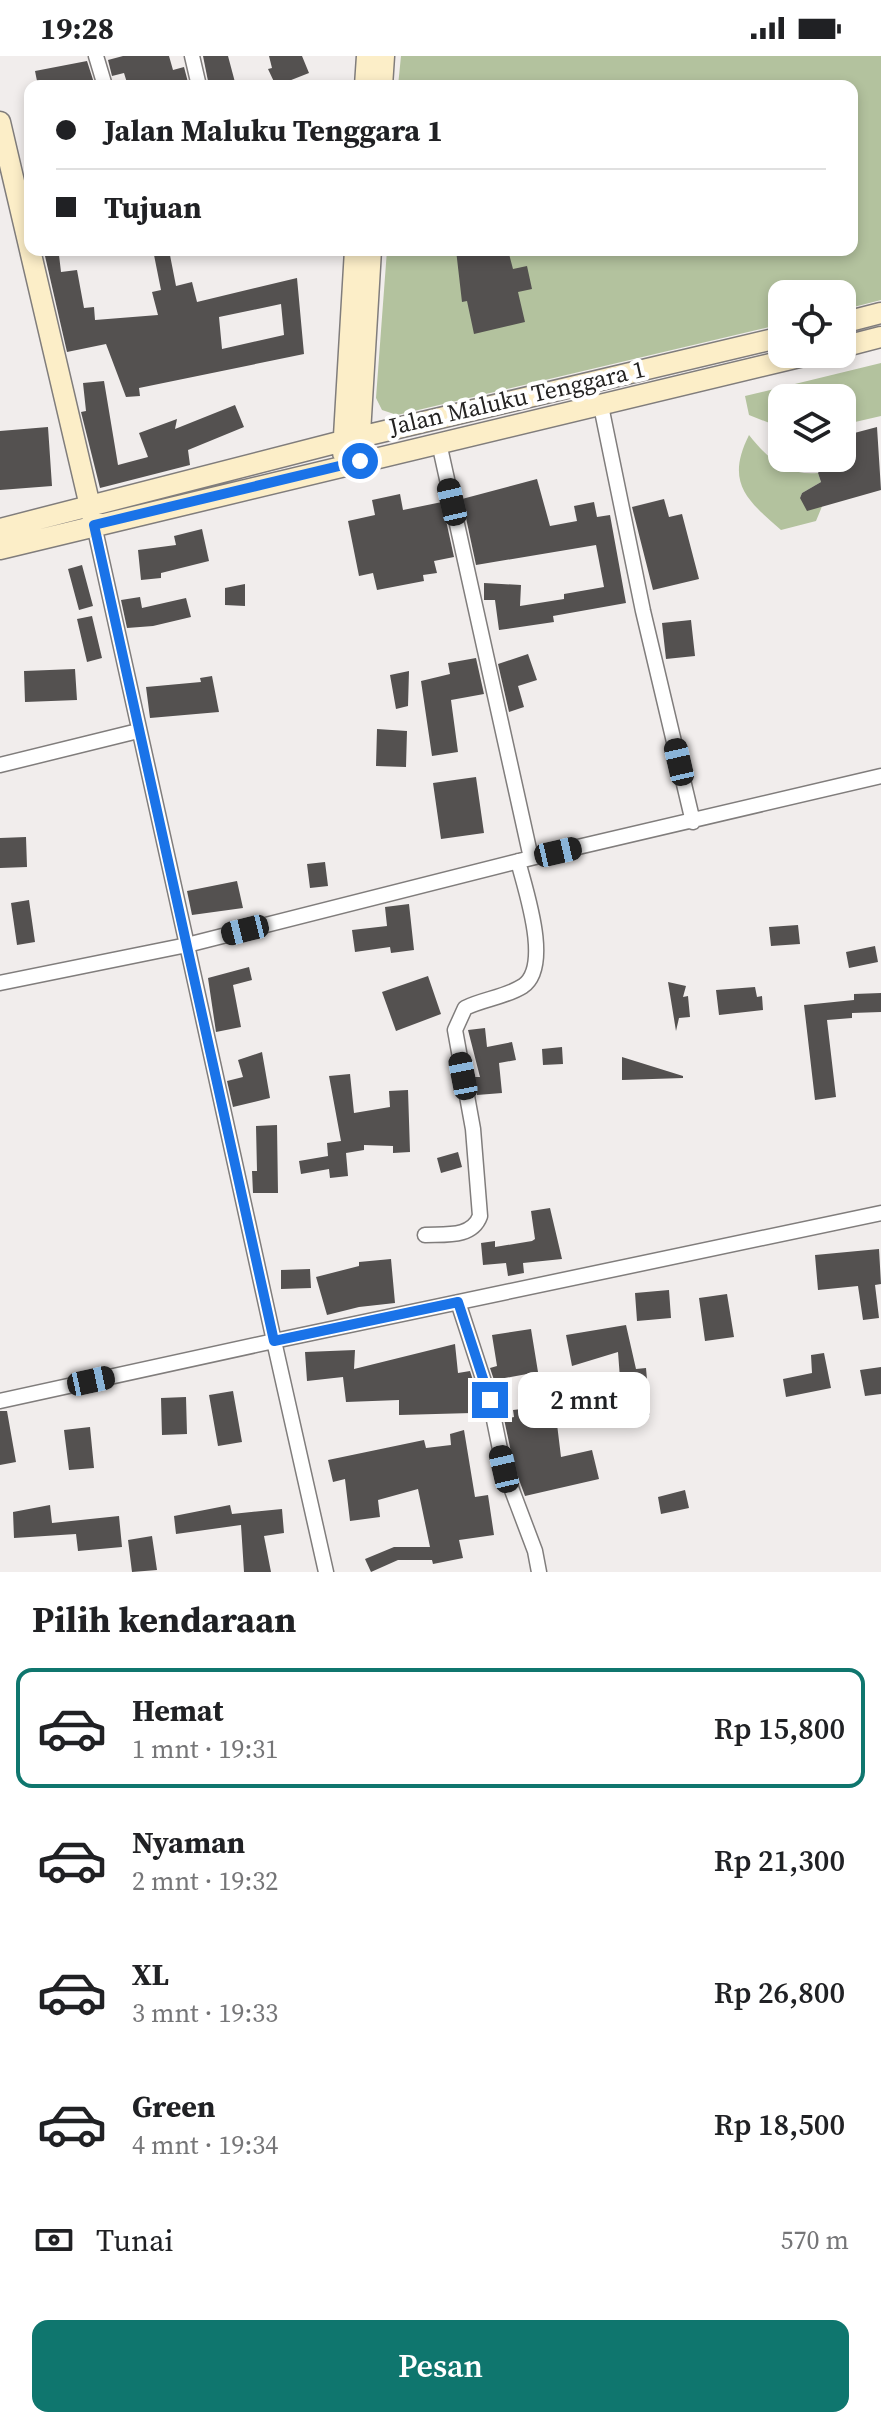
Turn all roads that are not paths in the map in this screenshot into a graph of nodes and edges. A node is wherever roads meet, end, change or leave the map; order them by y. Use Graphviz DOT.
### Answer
graph roads {
  1 [pos="96,56"];
  2 [pos="192,56"];
  3 [pos="367,56"];
  4 [pos="384,56"];
  5 [pos="103,80"];
  6 [pos="198,80"];
  7 [pos="365,80"];
  8 [pos="382,80"];
  9 [pos="0,122"];
  10 [pos="24,224"];
  11 [pos="31,256"];
  12 [pos="355,256"];
  13 [pos="370,256"];
  14 [pos="881,313"];
  15 [pos="856,319"];
  16 [pos="881,337"];
  17 [pos="768,340"];
  18 [pos="856,343"];
  19 [pos="768,365"];
  20 [pos="601,406"];
  21 [pos="350,440"];
  22 [pos="439,443"];
  23 [pos="352,463"];
  24 [pos="92,516"];
  25 [pos="0,529"];
  26 [pos="0,549"];
  27 [pos="138,731"];
  28 [pos="0,765"];
  29 [pos="881,776"];
  30 [pos="693,822"];
  31 [pos="524,860"];
  32 [pos="187,945"];
  33 [pos="0,983"];
  34 [pos="881,1213"];
  35 [pos="425,1235"];
  36 [pos="458,1302"];
  37 [pos="274,1341"];
  38 [pos="0,1401"];
  39 [pos="326,1572"];
  40 [pos="539,1572"];
  1 -- 5 [label="street"];
  2 -- 6 [label="street"];
  3 -- 7 [label="main road"];
  4 -- 8 [label="main road"];
  9 -- 10 [label="main road"];
  11 -- 24 [label="main road"];
  12 -- 21 [label="main road"];
  13 -- 21 [label="main road"];
  14 -- 15 [label="main road"];
  16 -- 18 [label="main road"];
  17 -- 21 [label="main road, Jalan Maluku Tenggara 1"];
  19 -- 20 [label="main road, Jalan Maluku Tenggara 1"];
  20 -- 22 [label="main road, Jalan Maluku Tenggara 1"];
  20 -- 30 [label="street"];
  21 -- 23 [label="main road"];
  21 -- 24 [label="main road, Jalan Maluku Tenggara 1"];
  22 -- 23 [label="main road, Jalan Maluku Tenggara 1"];
  22 -- 31 [label="street"];
  23 -- 24 [label="main road, Jalan Maluku Tenggara 1"];
  24 -- 25 [label="main road, Jalan Maluku Tenggara 1"];
  24 -- 26 [label="main road, Jalan Maluku Tenggara 1"];
  24 -- 27 [label="street"];
  27 -- 28 [label="street"];
  27 -- 32 [label="street"];
  29 -- 30 [label="street"];
  30 -- 31 [label="street"];
  31 -- 32 [label="street"];
  31 -- 35 [label="street"];
  32 -- 33 [label="street"];
  32 -- 37 [label="street"];
  34 -- 36 [label="street"];
  36 -- 37 [label="street"];
  36 -- 40 [label="street"];
  37 -- 38 [label="street"];
  37 -- 39 [label="street"];
}
